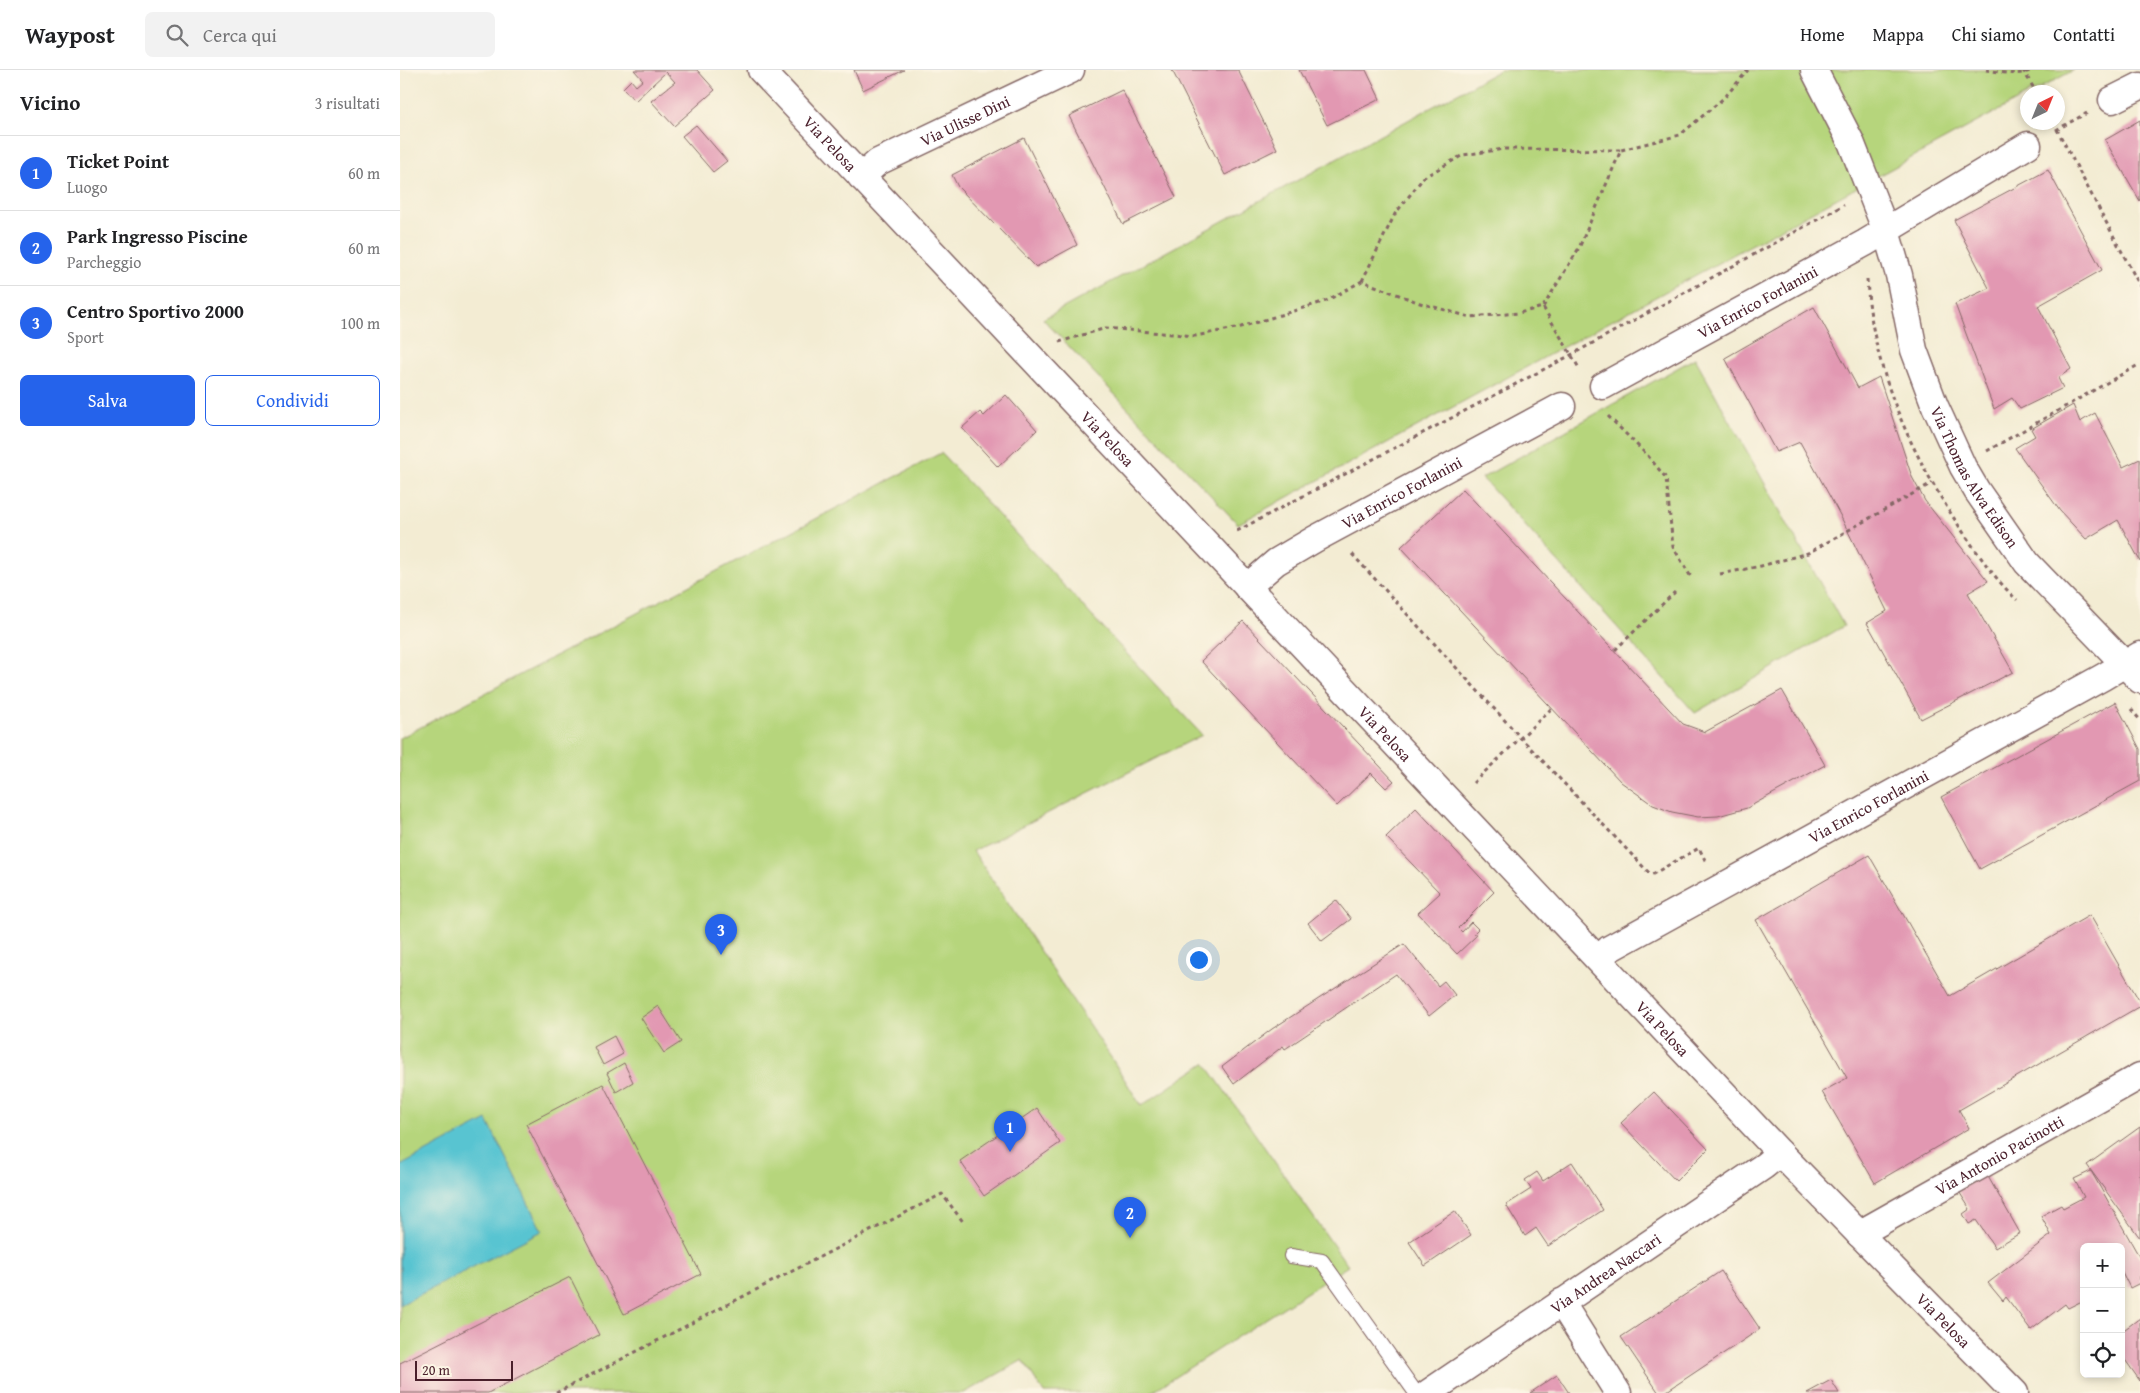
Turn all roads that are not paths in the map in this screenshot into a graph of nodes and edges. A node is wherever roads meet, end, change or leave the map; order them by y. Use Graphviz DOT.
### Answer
graph roads {
  1 [pos="762,70"];
  2 [pos="1071,70"];
  3 [pos="1814,70"];
  4 [pos="2140,86"];
  5 [pos="2112,100"];
  6 [pos="2028,145"];
  7 [pos="861,177"];
  8 [pos="1886,231"];
  9 [pos="1603,386"];
  10 [pos="1562,406"];
  11 [pos="1247,587"];
  12 [pos="2135,666"];
  13 [pos="1598,959"];
  14 [pos="2140,1076"];
  15 [pos="1780,1153"];
  16 [pos="1860,1234"];
  17 [pos="1291,1256"];
  18 [pos="1561,1302"];
  19 [pos="1416,1393"];
  20 [pos="1428,1393"];
  21 [pos="1618,1393"];
  22 [pos="2014,1393"];
  1 -- 7 [label="street, Via Pelosa"];
  2 -- 7 [label="street, Via Ulisse Dini"];
  3 -- 8 [label="street, Via Thomas Alva Edison"];
  4 -- 5 [label="street"];
  6 -- 8 [label="street"];
  7 -- 11 [label="street, Via Pelosa"];
  8 -- 9 [label="street, Via Enrico Forlanini"];
  8 -- 12 [label="street, Via Thomas Alva Edison"];
  10 -- 11 [label="street, Via Enrico Forlanini"];
  11 -- 13 [label="street, Via Pelosa"];
  12 -- 13 [label="street, Via Enrico Forlanini"];
  13 -- 15 [label="street, Via Pelosa"];
  14 -- 16 [label="street, Via Antonio Pacinotti"];
  15 -- 16 [label="street, Via Pelosa"];
  15 -- 18 [label="street, Via Andrea Naccari"];
  16 -- 22 [label="street, Via Pelosa"];
  17 -- 19 [label="lane"];
  18 -- 20 [label="street, Via Andrea Naccari"];
  18 -- 21 [label="street"];
}
